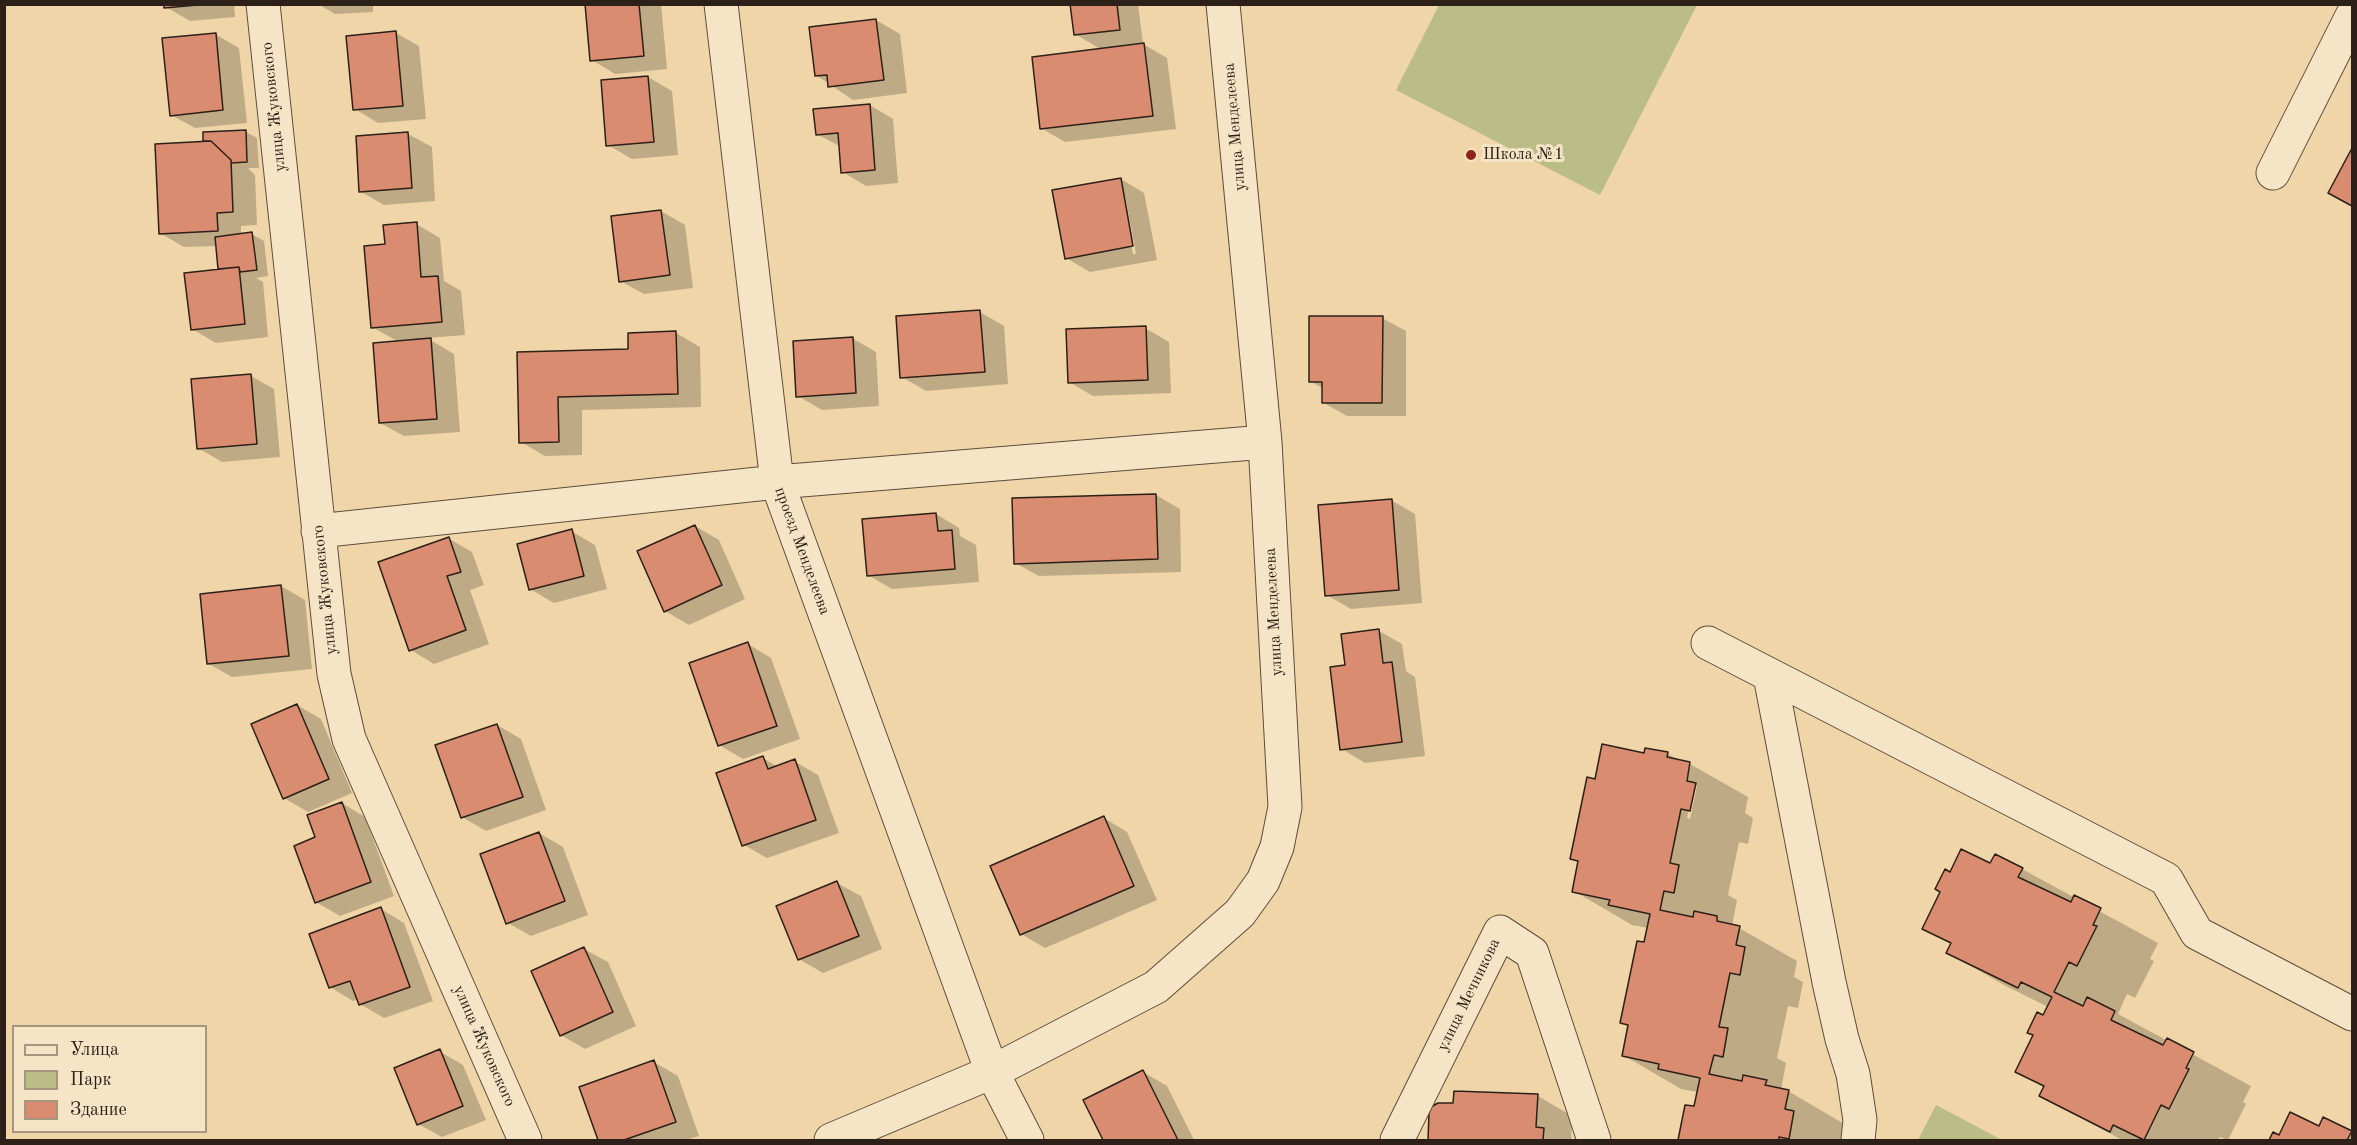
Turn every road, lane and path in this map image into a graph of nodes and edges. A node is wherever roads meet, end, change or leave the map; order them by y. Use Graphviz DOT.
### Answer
graph roads {
  1 [pos="263,4"];
  2 [pos="721,4"];
  3 [pos="1223,4"];
  4 [pos="2352,16"];
  5 [pos="2273,172"];
  6 [pos="1265,442"];
  7 [pos="777,482"];
  8 [pos="318,531"];
  9 [pos="1707,643"];
  10 [pos="1770,676"];
  11 [pos="2352,1014"];
  12 [pos="992,1072"];
  13 [pos="525,1140"];
  14 [pos="831,1140"];
  15 [pos="1027,1140"];
  16 [pos="1397,1140"];
  17 [pos="1594,1140"];
  18 [pos="1858,1140"];
  1 -- 8 [label="street, улица Жуковского"];
  2 -- 7 [label="street, проезд Менделеева"];
  3 -- 6 [label="street, улица Менделеева"];
  4 -- 5 [label="street"];
  6 -- 7 [label="street"];
  6 -- 12 [label="street, улица Менделеева"];
  7 -- 8 [label="street"];
  7 -- 12 [label="street, проезд Менделеева"];
  8 -- 13 [label="street, улица Жуковского"];
  9 -- 10 [label="street"];
  10 -- 11 [label="street"];
  10 -- 18 [label="street"];
  12 -- 14 [label="street, улица Менделеева"];
  12 -- 15 [label="street"];
  16 -- 17 [label="street, улица Мечникова"];
}
